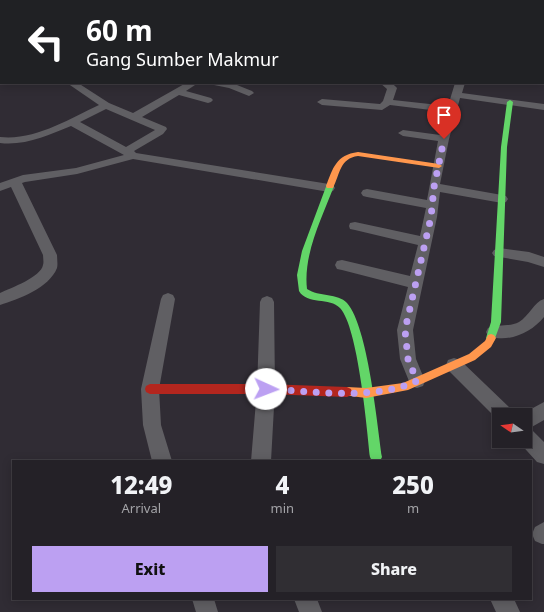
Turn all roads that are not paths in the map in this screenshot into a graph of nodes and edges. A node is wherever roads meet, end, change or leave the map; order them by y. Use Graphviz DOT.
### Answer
graph roads {
  1 [pos="74,84"];
  2 [pos="191,84"];
  3 [pos="222,84"];
  4 [pos="386,84"];
  5 [pos="458,89"];
  6 [pos="178,92"];
  7 [pos="249,93"];
  8 [pos="208,100"];
  9 [pos="322,102"];
  10 [pos="388,102"];
  11 [pos="510,102"];
  12 [pos="106,105"];
  13 [pos="544,107"];
  14 [pos="453,110"];
  15 [pos="134,117"];
  16 [pos="72,122"];
  17 [pos="403,133"];
  18 [pos="444,139"];
  19 [pos="0,140"];
  20 [pos="129,153"];
  21 [pos="439,166"];
  22 [pos="15,182"];
  23 [pos="0,187"];
  24 [pos="434,187"];
  25 [pos="329,188"];
  26 [pos="367,193"];
  27 [pos="502,199"];
  28 [pos="432,206"];
  29 [pos="355,226"];
  30 [pos="425,242"];
  31 [pos="499,253"];
  32 [pos="544,262"];
  33 [pos="342,265"];
  34 [pos="415,283"];
  35 [pos="0,299"];
  36 [pos="168,299"];
  37 [pos="267,302"];
  38 [pos="544,305"];
  39 [pos="494,332"];
  40 [pos="454,365"];
  41 [pos="417,381"];
  42 [pos="150,389"];
  43 [pos="266,389"];
  44 [pos="366,393"];
  45 [pos="498,408"];
  46 [pos="544,410"];
  47 [pos="532,418"];
  48 [pos="532,443"];
  49 [pos="544,454"];
  50 [pos="376,457"];
  51 [pos="162,460"];
  52 [pos="261,460"];
  53 [pos="202,600"];
  54 [pos="305,600"];
  55 [pos="502,600"];
  56 [pos="207,612"];
  57 [pos="311,612"];
  58 [pos="509,612"];
  1 -- 12 [label="street"];
  2 -- 6 [label="street"];
  3 -- 7 [label="street"];
  4 -- 10 [label="street"];
  5 -- 11 [label="street"];
  5 -- 14 [label="street"];
  6 -- 8 [label="street"];
  6 -- 15 [label="street"];
  9 -- 10 [label="street"];
  10 -- 14 [label="street"];
  11 -- 13 [label="street"];
  11 -- 27 [label="street"];
  12 -- 15 [label="street"];
  12 -- 16 [label="street"];
  14 -- 18 [label="street"];
  15 -- 20 [label="street"];
  16 -- 19 [label="street"];
  16 -- 20 [label="street"];
  17 -- 18 [label="street"];
  18 -- 21 [label="street"];
  20 -- 22 [label="street"];
  20 -- 25 [label="street"];
  21 -- 24 [label="street"];
  21 -- 25 [label="street"];
  22 -- 23 [label="street"];
  22 -- 35 [label="street"];
  24 -- 27 [label="street"];
  24 -- 28 [label="street"];
  25 -- 44 [label="street"];
  26 -- 28 [label="street"];
  27 -- 31 [label="street"];
  28 -- 30 [label="street"];
  29 -- 30 [label="street"];
  30 -- 34 [label="street"];
  31 -- 32 [label="street"];
  31 -- 39 [label="street"];
  33 -- 34 [label="street"];
  34 -- 41 [label="street"];
  36 -- 42 [label="street"];
  37 -- 43 [label="street"];
  38 -- 39 [label="street"];
  39 -- 40 [label="street"];
  40 -- 41 [label="street"];
  40 -- 45 [label="street"];
  41 -- 44 [label="street"];
  42 -- 43 [label="street"];
  42 -- 51 [label="street"];
  43 -- 44 [label="street"];
  43 -- 52 [label="street"];
  44 -- 50 [label="street"];
  46 -- 47 [label="street"];
  48 -- 49 [label="street"];
  53 -- 56 [label="street"];
  54 -- 57 [label="street"];
  55 -- 58 [label="street"];
}
